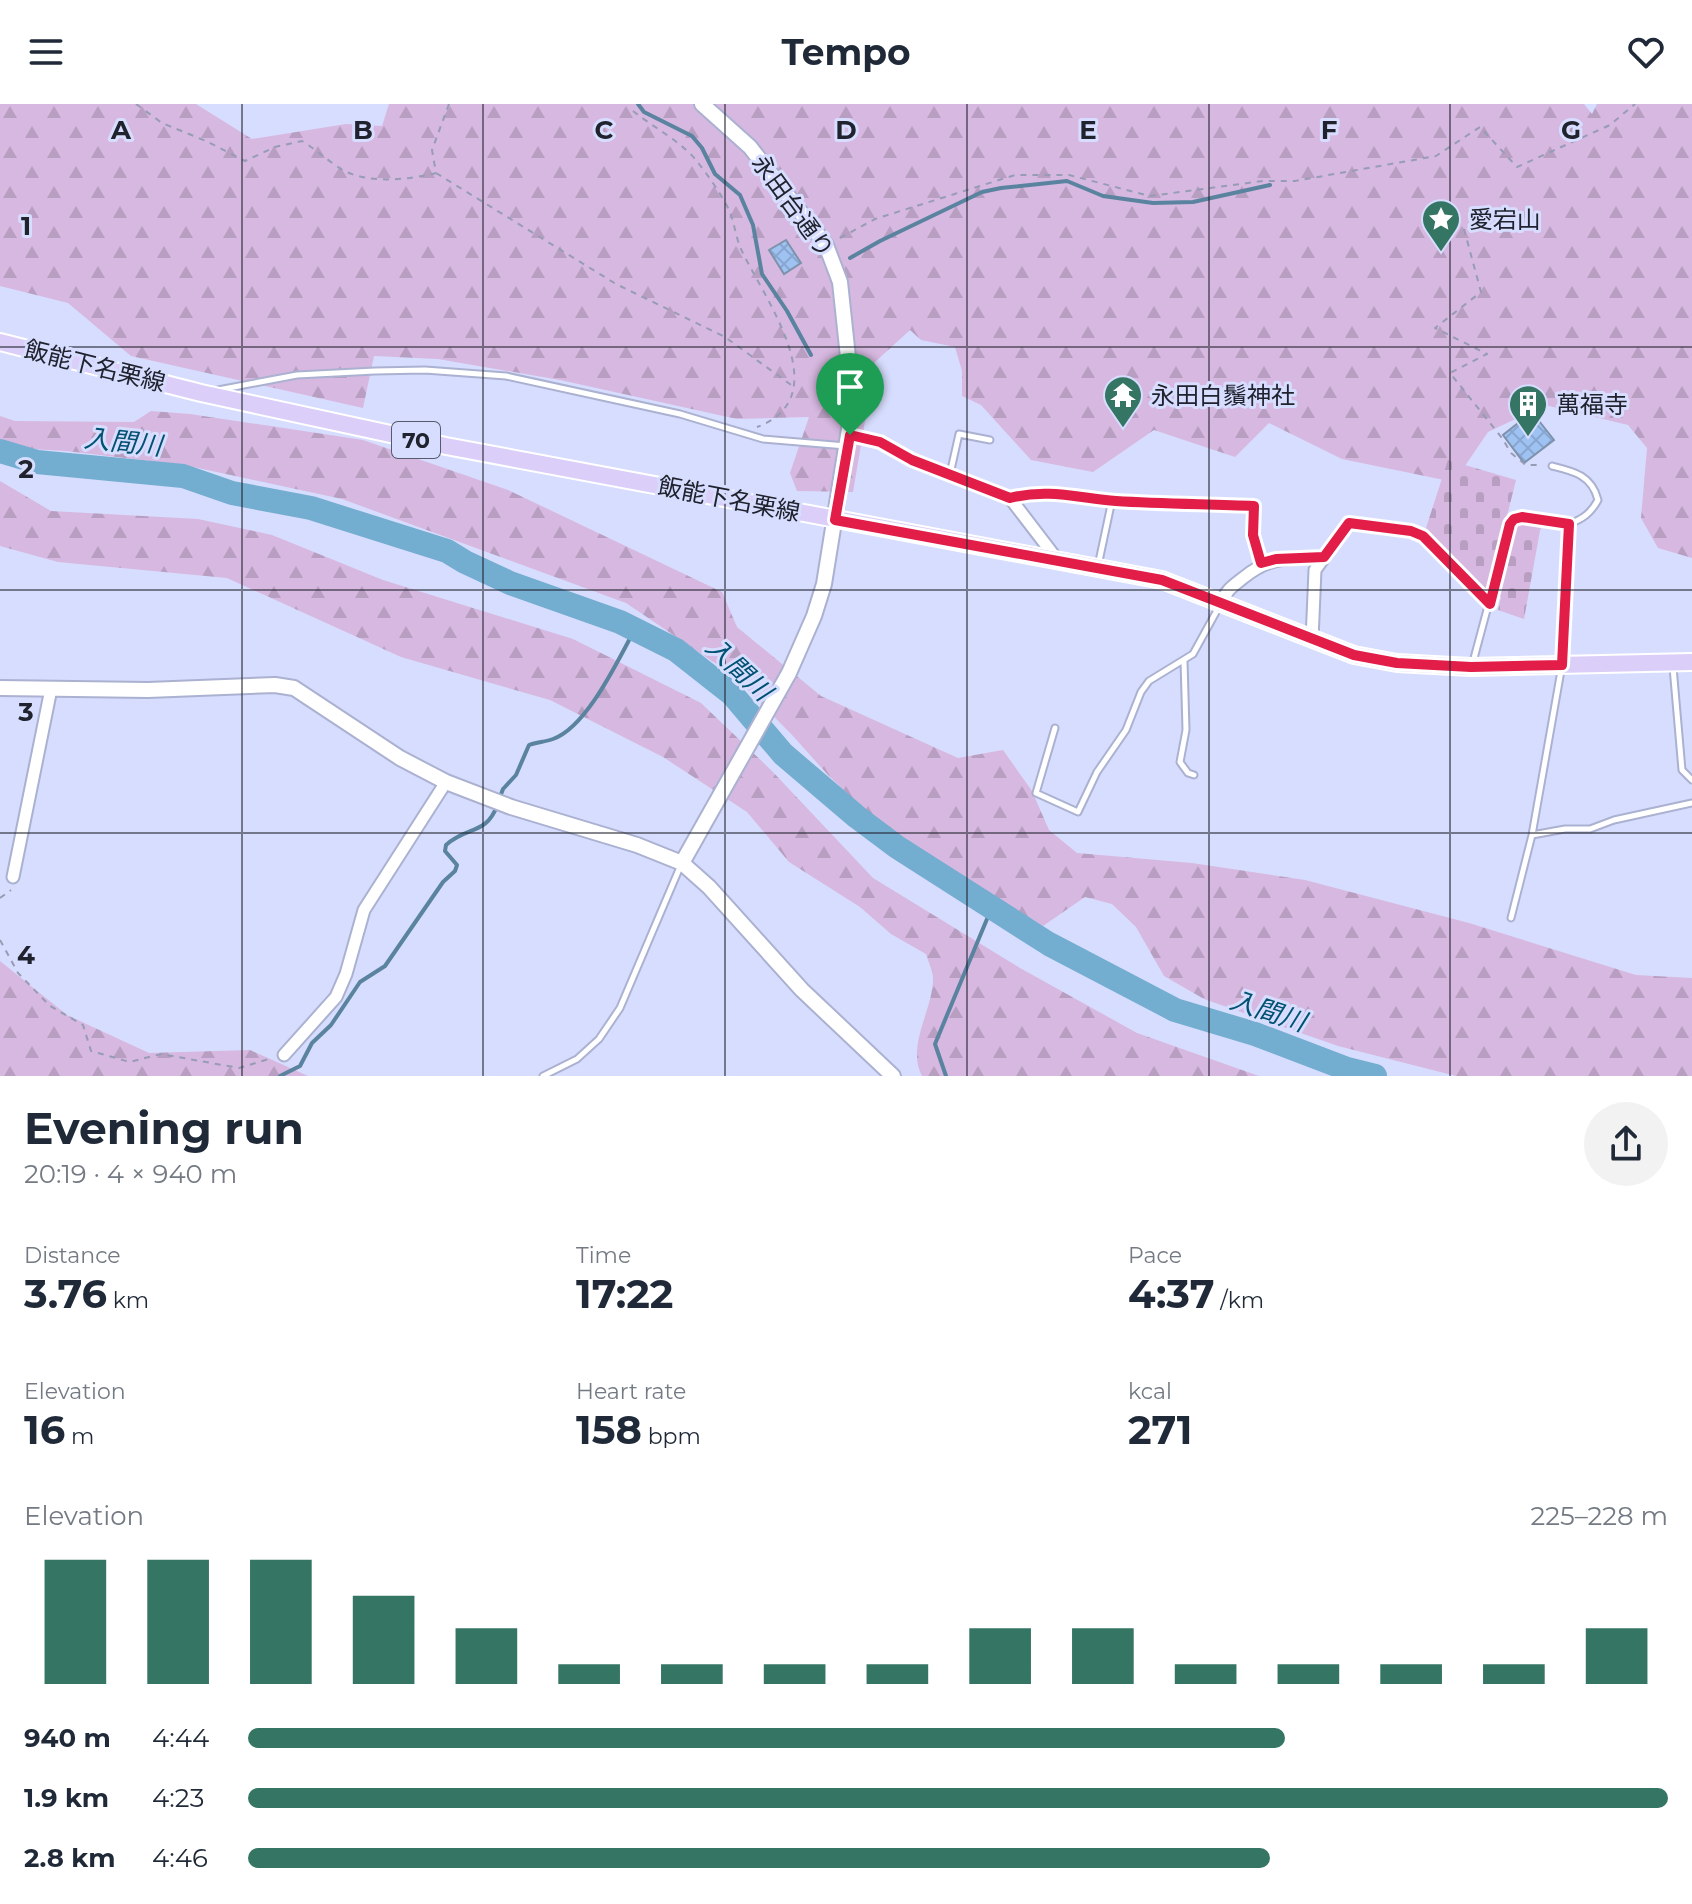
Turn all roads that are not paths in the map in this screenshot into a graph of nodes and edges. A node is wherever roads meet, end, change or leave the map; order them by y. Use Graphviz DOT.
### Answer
graph roads {
  1 [pos="702,104"];
  2 [pos="0,342"];
  3 [pos="201,393"];
  4 [pos="849,440"];
  5 [pos="990,440"];
  6 [pos="1552,466"];
  7 [pos="950,475"];
  8 [pos="1010,498"];
  9 [pos="1112,500"];
  10 [pos="835,520"];
  11 [pos="1569,524"];
  12 [pos="1324,557"];
  13 [pos="1056,558"];
  14 [pos="1261,563"];
  15 [pos="1098,567"];
  16 [pos="1222,602"];
  17 [pos="1490,604"];
  18 [pos="1312,640"];
  19 [pos="1184,661"];
  20 [pos="1673,662"];
  21 [pos="1692,662"];
  22 [pos="1562,665"];
  23 [pos="1471,667"];
  24 [pos="0,688"];
  25 [pos="51,689"];
  26 [pos="1055,728"];
  27 [pos="1194,775"];
  28 [pos="1692,780"];
  29 [pos="446,782"];
  30 [pos="1692,803"];
  31 [pos="1532,835"];
  32 [pos="682,863"];
  33 [pos="13,877"];
  34 [pos="1511,918"];
  35 [pos="284,1055"];
  36 [pos="543,1076"];
  37 [pos="893,1076"];
  1 -- 4 [label="street, 永田台通り"];
  2 -- 3 [label="main road, 飯能下名栗線 / 70"];
  3 -- 4 [label="lane"];
  3 -- 10 [label="main road, 飯能下名栗線 / 70"];
  4 -- 7 [label="street"];
  4 -- 10 [label="street, 永田台通り"];
  5 -- 7 [label="lane"];
  6 -- 11 [label="lane"];
  7 -- 8 [label="street"];
  8 -- 9 [label="lane"];
  8 -- 13 [label="street"];
  9 -- 14 [label="lane"];
  9 -- 15 [label="lane"];
  10 -- 13 [label="main road, 飯能下名栗線 / 70"];
  10 -- 32 [label="street, 永田台通り"];
  11 -- 17 [label="lane"];
  11 -- 22 [label="lane"];
  12 -- 14 [label="street"];
  12 -- 17 [label="street"];
  12 -- 18 [label="street"];
  13 -- 15 [label="main road, 飯能下名栗線 / 70"];
  14 -- 16 [label="street"];
  15 -- 16 [label="main road, 飯能下名栗線 / 70"];
  16 -- 18 [label="main road, 飯能下名栗線 / 70"];
  16 -- 19 [label="lane"];
  17 -- 23 [label="lane"];
  18 -- 23 [label="main road, 飯能下名栗線 / 70"];
  19 -- 26 [label="lane"];
  19 -- 27 [label="lane"];
  20 -- 21 [label="main road, 飯能下名栗線 / 70"];
  20 -- 22 [label="main road, 飯能下名栗線 / 70"];
  20 -- 28 [label="lane"];
  22 -- 23 [label="main road, 飯能下名栗線 / 70"];
  22 -- 31 [label="lane"];
  24 -- 25 [label="street"];
  25 -- 29 [label="street"];
  25 -- 33 [label="street"];
  29 -- 32 [label="street"];
  29 -- 35 [label="street"];
  30 -- 31 [label="lane"];
  31 -- 34 [label="lane"];
  32 -- 36 [label="lane"];
  32 -- 37 [label="street"];
}
